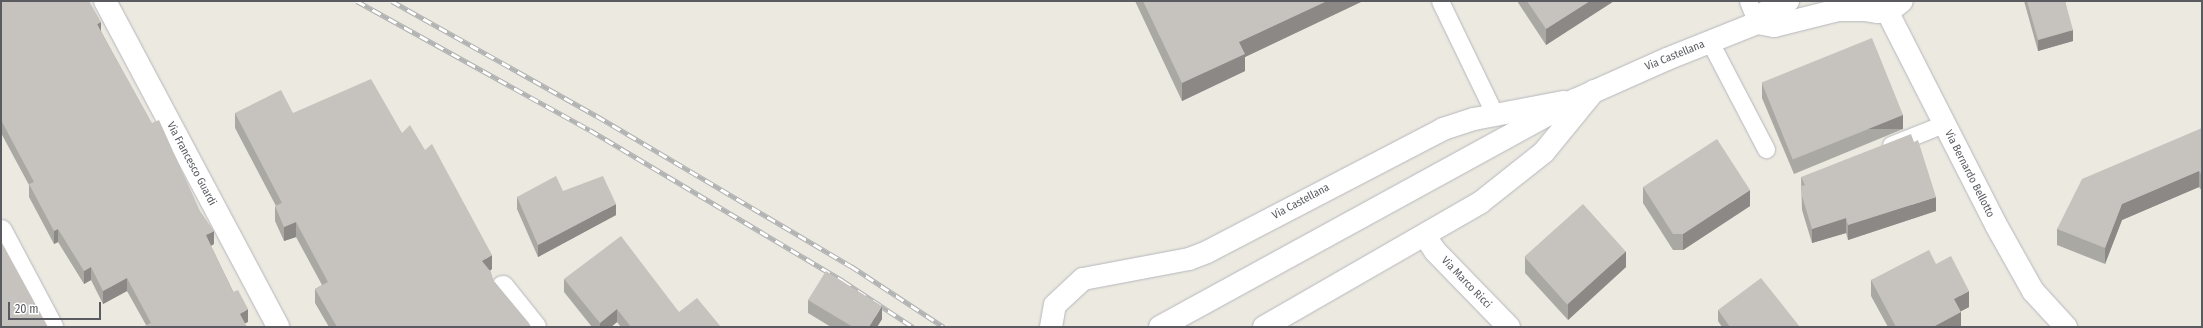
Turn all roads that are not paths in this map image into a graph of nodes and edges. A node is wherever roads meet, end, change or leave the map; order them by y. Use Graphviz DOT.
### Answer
graph roads {
  1 [pos="105,1"];
  2 [pos="1440,1"];
  3 [pos="1748,1"];
  4 [pos="1788,1"];
  5 [pos="1859,5"];
  6 [pos="1894,6"];
  7 [pos="1757,23"];
  8 [pos="1710,42"];
  9 [pos="1584,95"];
  10 [pos="1496,115"];
  11 [pos="1943,124"];
  12 [pos="1766,150"];
  13 [pos="1879,150"];
  14 [pos="1,231"];
  15 [pos="1425,236"];
  16 [pos="504,287"];
  17 [pos="52,327"];
  18 [pos="278,327"];
  19 [pos="535,327"];
  20 [pos="1051,327"];
  21 [pos="1160,327"];
  22 [pos="1264,327"];
  23 [pos="1509,327"];
  24 [pos="2066,327"];
  1 -- 18 [label="street, Via Francesco Guardi"];
  2 -- 10 [label="lane"];
  3 -- 7 [label="lane"];
  4 -- 7 [label="street, Via Castellana"];
  5 -- 6 [label="street, Via Castellana"];
  5 -- 7 [label="street, Via Castellana"];
  6 -- 11 [label="street, Via Bernardo Bellotto"];
  7 -- 8 [label="street, Via Castellana"];
  8 -- 9 [label="street, Via Castellana"];
  8 -- 12 [label="lane"];
  9 -- 10 [label="street, Via Castellana"];
  9 -- 15 [label="street, Via Castellana"];
  9 -- 21 [label="street, Via Castellana"];
  10 -- 20 [label="street, Via Castellana"];
  11 -- 13 [label="lane"];
  11 -- 24 [label="street, Via Bernardo Bellotto"];
  14 -- 17 [label="street"];
  15 -- 22 [label="street, Via Castellana"];
  15 -- 23 [label="street, Via Marco Ricci"];
  16 -- 19 [label="street"];
}
